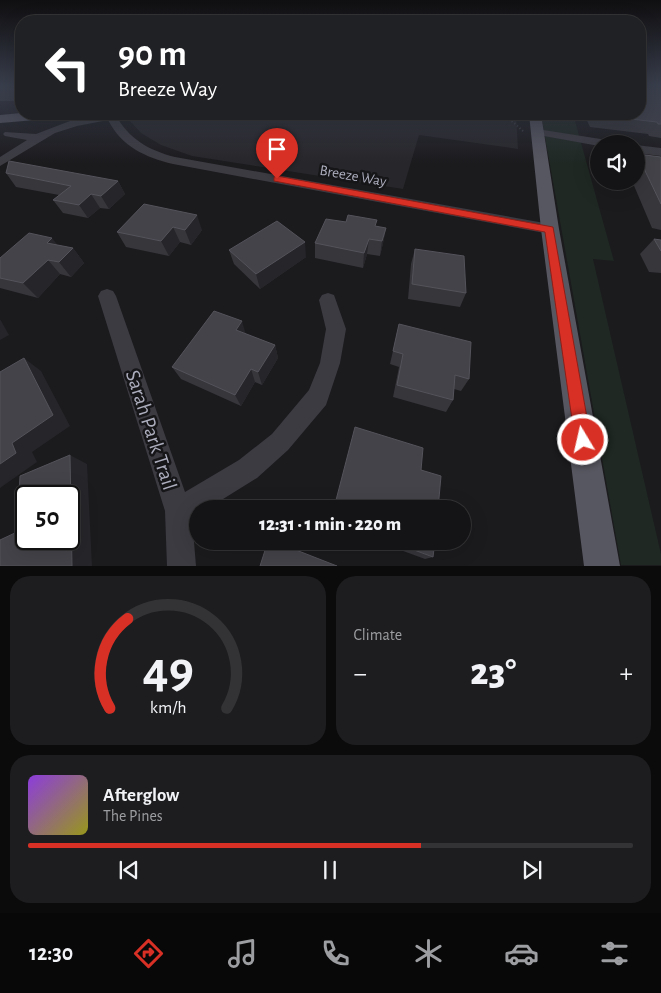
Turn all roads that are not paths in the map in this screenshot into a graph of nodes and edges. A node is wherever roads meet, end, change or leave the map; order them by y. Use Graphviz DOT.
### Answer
graph roads {
  1 [pos="15,112"];
  2 [pos="0,113"];
  3 [pos="15,118"];
  4 [pos="0,120"];
  5 [pos="88,120"];
  6 [pos="112,120"];
  7 [pos="537,129"];
  8 [pos="9,134"];
  9 [pos="38,138"];
  10 [pos="590,140"];
  11 [pos="590,147"];
  12 [pos="645,150"];
  13 [pos="661,152"];
  14 [pos="0,162"];
  15 [pos="550,229"];
  16 [pos="107,296"];
  17 [pos="328,300"];
  18 [pos="178,511"];
  19 [pos="182,566"];
  20 [pos="602,566"];
  1 -- 2 [label="main road"];
  3 -- 4 [label="main road"];
  5 -- 9 [label="street"];
  6 -- 15 [label="street, Breeze Way"];
  7 -- 10 [label="street"];
  7 -- 11 [label="street"];
  7 -- 15 [label="main road"];
  8 -- 9 [label="street"];
  9 -- 14 [label="street"];
  12 -- 13 [label="street"];
  15 -- 20 [label="main road"];
  16 -- 18 [label="street, Sarah Park Trail"];
  17 -- 18 [label="street"];
  18 -- 19 [label="street, Sarah Park Trail"];
}
